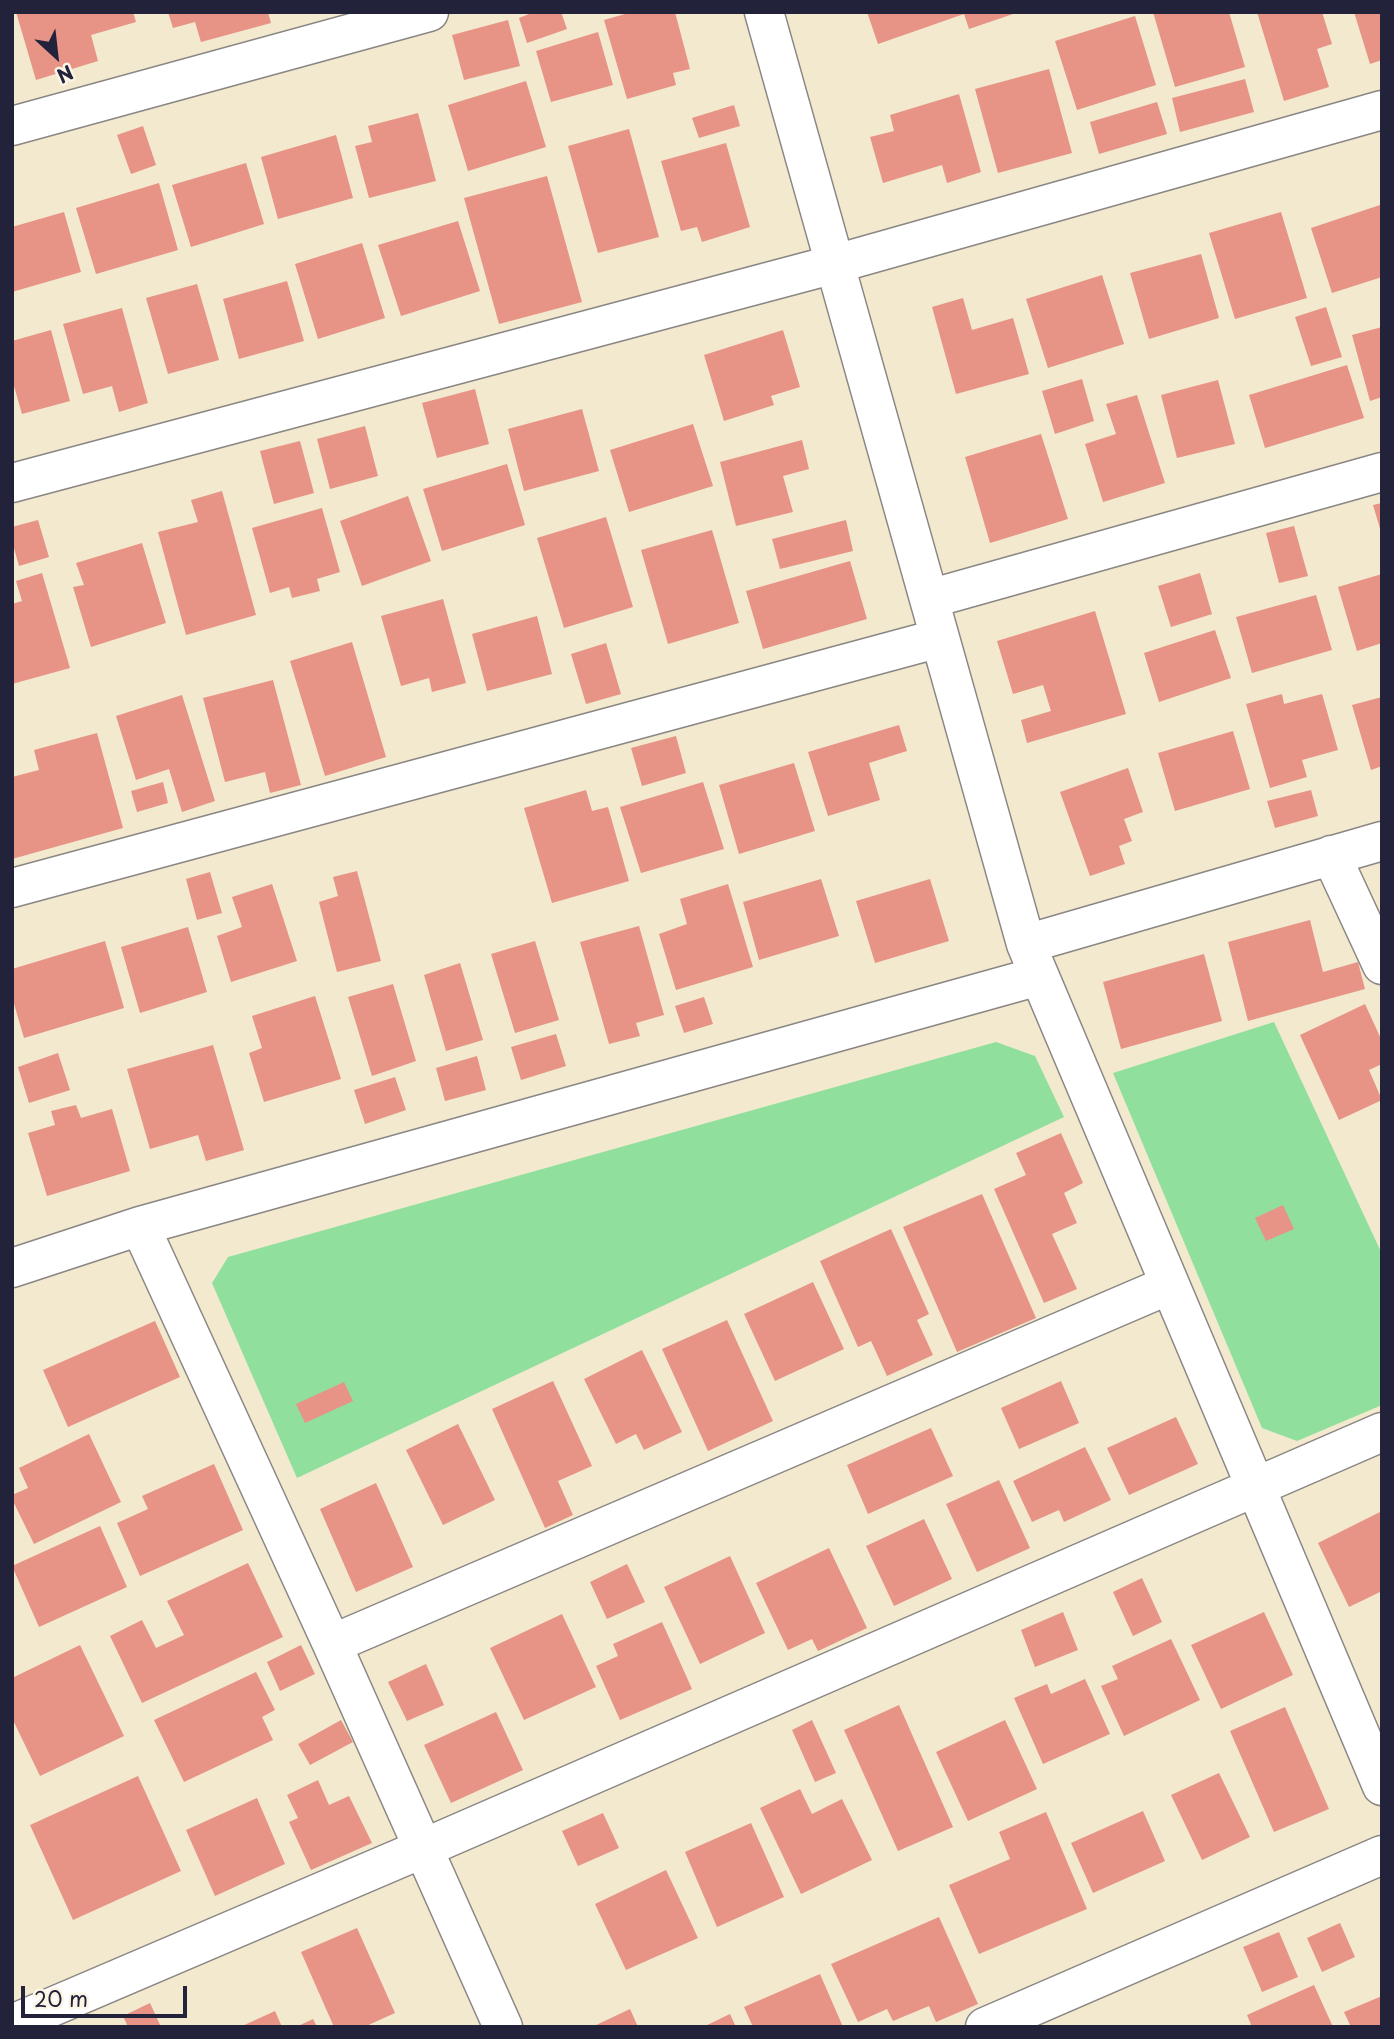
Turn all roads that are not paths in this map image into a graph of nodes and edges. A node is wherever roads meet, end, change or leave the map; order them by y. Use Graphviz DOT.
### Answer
graph roads {
  1 [pos="429,12"];
  2 [pos="764,12"];
  3 [pos="1382,110"];
  4 [pos="12,126"];
  5 [pos="835,264"];
  6 [pos="1382,472"];
  7 [pos="12,483"];
  8 [pos="929,599"];
  9 [pos="940,638"];
  10 [pos="1382,841"];
  11 [pos="1331,855"];
  12 [pos="12,888"];
  13 [pos="1033,960"];
  14 [pos="1382,965"];
  15 [pos="141,1226"];
  16 [pos="12,1268"];
  17 [pos="1169,1285"];
  18 [pos="1382,1432"];
  19 [pos="1255,1488"];
  20 [pos="332,1644"];
  21 [pos="1382,1786"];
  22 [pos="424,1848"];
  23 [pos="1382,1854"];
  24 [pos="12,2024"];
  25 [pos="503,2027"];
  26 [pos="985,2027"];
  1 -- 4 [label="street"];
  2 -- 5 [label="street"];
  3 -- 5 [label="street"];
  5 -- 7 [label="street"];
  5 -- 8 [label="street"];
  6 -- 8 [label="street"];
  8 -- 9 [label="street"];
  9 -- 12 [label="street"];
  9 -- 13 [label="street"];
  10 -- 11 [label="street"];
  11 -- 13 [label="street"];
  11 -- 14 [label="street"];
  13 -- 15 [label="street"];
  13 -- 17 [label="street"];
  15 -- 16 [label="street"];
  15 -- 20 [label="street"];
  17 -- 19 [label="street"];
  17 -- 20 [label="street"];
  18 -- 19 [label="street"];
  19 -- 21 [label="street"];
  19 -- 22 [label="street"];
  20 -- 22 [label="street"];
  22 -- 24 [label="street"];
  22 -- 25 [label="street"];
  23 -- 26 [label="street"];
}
